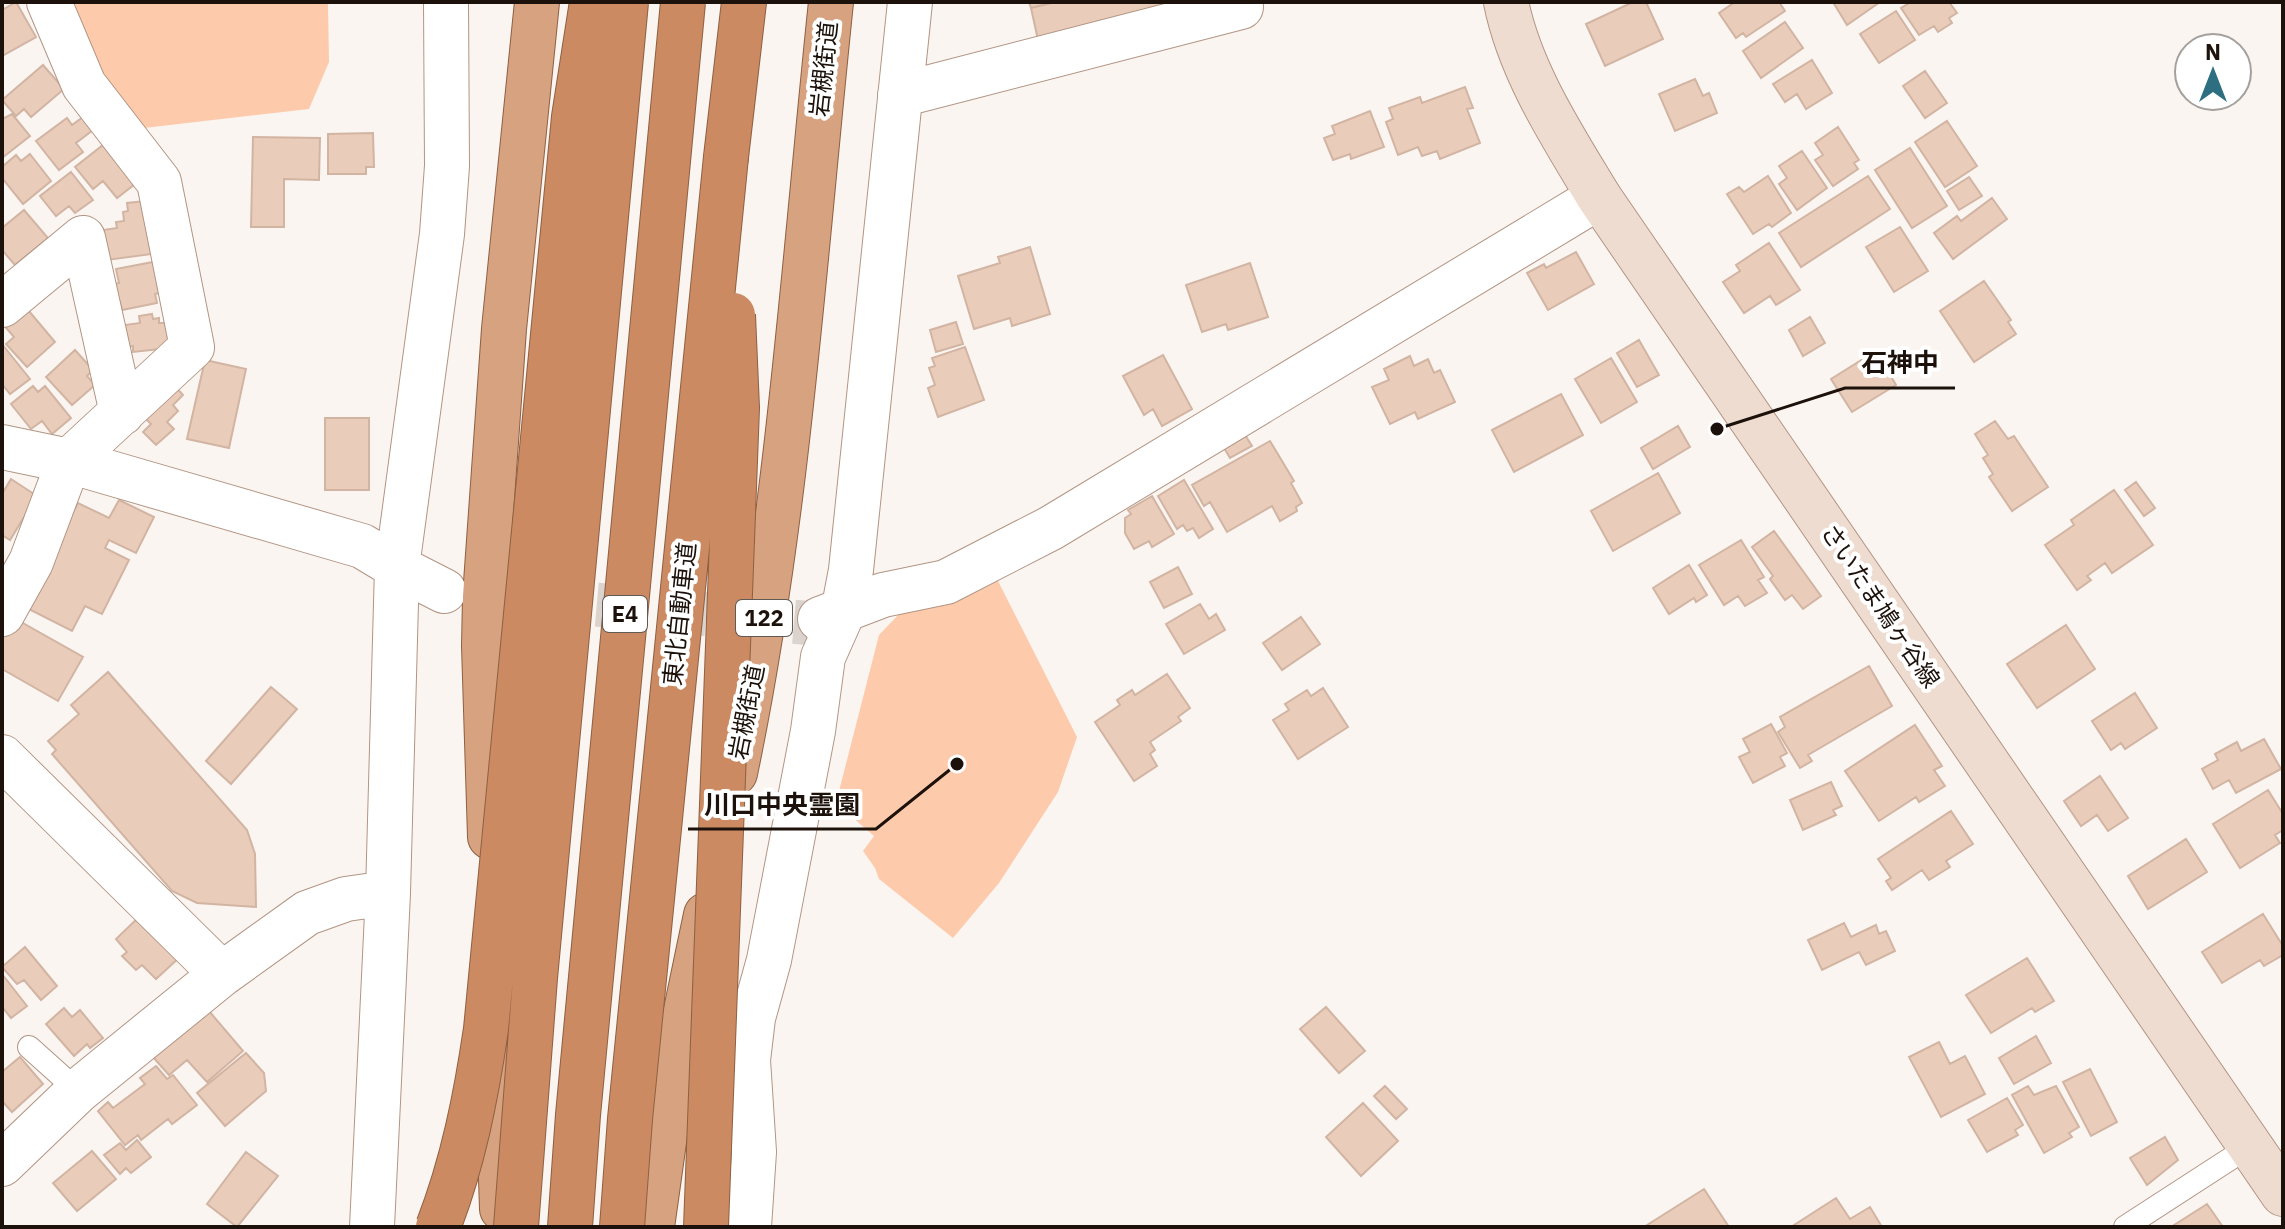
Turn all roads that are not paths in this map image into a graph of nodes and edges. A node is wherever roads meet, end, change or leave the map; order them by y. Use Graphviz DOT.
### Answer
graph roads {
  1 [pos="49,2"];
  2 [pos="446,2"];
  3 [pos="537,2"];
  4 [pos="592,2"];
  5 [pos="626,2"];
  6 [pos="683,2"];
  7 [pos="744,2"];
  8 [pos="831,2"];
  9 [pos="910,2"];
  10 [pos="1506,2"];
  11 [pos="1246,4"];
  12 [pos="900,95"];
  13 [pos="726,157"];
  14 [pos="1599,197"];
  15 [pos="2,305"];
  16 [pos="122,413"];
  17 [pos="2,447"];
  18 [pos="69,461"];
  19 [pos="397,567"];
  20 [pos="444,591"];
  21 [pos="2,614"];
  22 [pos="825,617"];
  23 [pos="2,757"];
  24 [pos="388,893"];
  25 [pos="222,974"];
  26 [pos="29,1047"];
  27 [pos="78,1091"];
  28 [pos="711,1122"];
  29 [pos="2250,1146"];
  30 [pos="2,1164"];
  31 [pos="2283,1194"];
  32 [pos="372,1227"];
  33 [pos="438,1227"];
  34 [pos="503,1227"];
  35 [pos="516,1227"];
  36 [pos="570,1227"];
  37 [pos="622,1227"];
  38 [pos="652,1227"];
  39 [pos="706,1227"];
  40 [pos="713,1227"];
  41 [pos="749,1227"];
  42 [pos="2125,1227"];
  1 -- 16 [label="street"];
  2 -- 19 [label="street"];
  3 -- 34 [label="highway"];
  4 -- 33 [label="highway, bridge"];
  5 -- 35 [label="highway, bridge"];
  6 -- 36 [label="highway, E4, bridge"];
  7 -- 13 [label="highway, 東北自動車道 / E4"];
  8 -- 38 [label="highway, 岩槻街道 / 122"];
  9 -- 12 [label="street"];
  10 -- 14 [label="main road, さいたま鳩ヶ谷線"];
  11 -- 12 [label="street"];
  12 -- 22 [label="street"];
  13 -- 28 [label="highway, bridge"];
  13 -- 37 [label="highway, 東北自動車道 / E4, bridge"];
  14 -- 22 [label="street"];
  14 -- 29 [label="main road, さいたま鳩ヶ谷線"];
  15 -- 16 [label="street"];
  16 -- 18 [label="street"];
  17 -- 18 [label="street"];
  18 -- 19 [label="street"];
  18 -- 21 [label="street"];
  19 -- 20 [label="street"];
  19 -- 24 [label="street"];
  22 -- 41 [label="street"];
  23 -- 25 [label="street"];
  24 -- 25 [label="street"];
  24 -- 32 [label="street"];
  25 -- 27 [label="street"];
  26 -- 27 [label="lane"];
  27 -- 30 [label="street"];
  28 -- 39 [label="highway, bridge"];
  28 -- 40 [label="highway, bridge"];
  29 -- 31 [label="main road, さいたま鳩ヶ谷線"];
  29 -- 42 [label="lane"];
}
